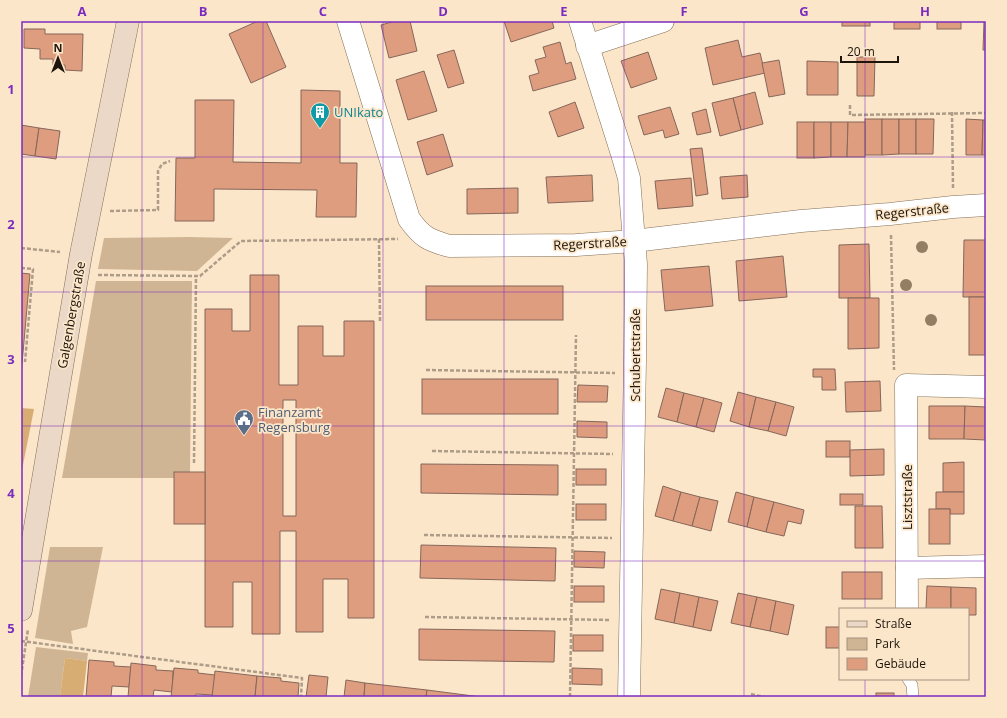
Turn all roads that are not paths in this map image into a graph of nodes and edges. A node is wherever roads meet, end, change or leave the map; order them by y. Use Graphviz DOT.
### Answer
graph roads {
  1 [pos="128,21"];
  2 [pos="348,21"];
  3 [pos="580,21"];
  4 [pos="663,21"];
  5 [pos="588,46"];
  6 [pos="986,205"];
  7 [pos="634,241"];
  8 [pos="986,387"];
  9 [pos="986,566"];
  10 [pos="907,568"];
  11 [pos="907,608"];
  12 [pos="21,610"];
  13 [pos="909,680"];
  14 [pos="629,697"];
  15 [pos="913,697"];
  1 -- 12 [label="street, Galgenbergstraße"];
  2 -- 7 [label="street, Regerstraße"];
  3 -- 5 [label="street, Schubertstraße"];
  4 -- 5 [label="street"];
  5 -- 7 [label="street, Schubertstraße"];
  6 -- 7 [label="street, Regerstraße"];
  7 -- 14 [label="street, Schubertstraße"];
  8 -- 10 [label="street, Lisztstraße"];
  9 -- 10 [label="street"];
  10 -- 11 [label="street, Lisztstraße"];
  13 -- 15 [label="lane"];
}
